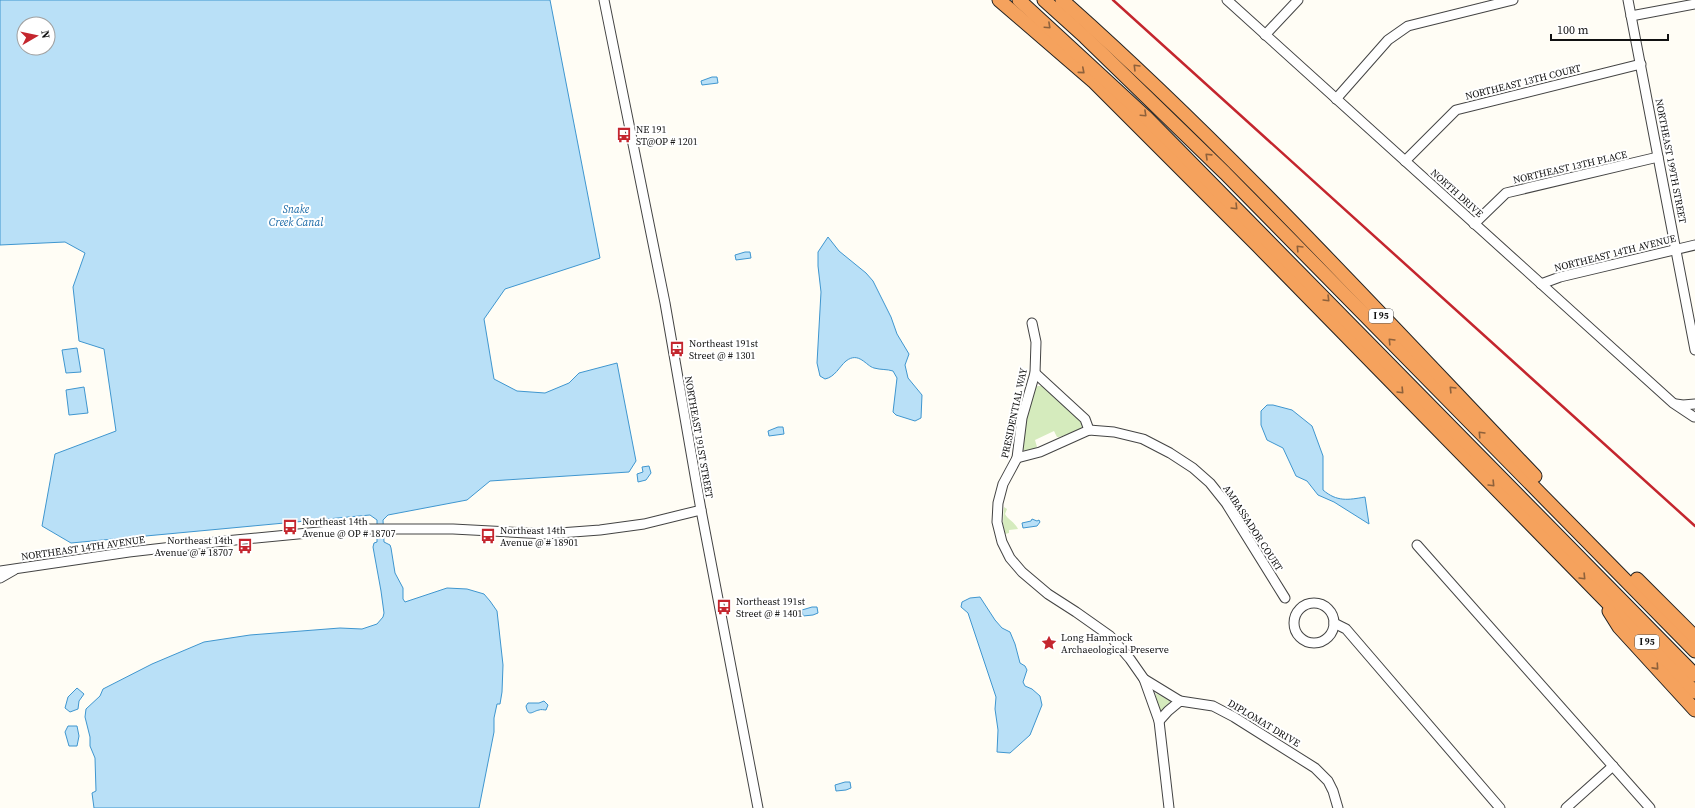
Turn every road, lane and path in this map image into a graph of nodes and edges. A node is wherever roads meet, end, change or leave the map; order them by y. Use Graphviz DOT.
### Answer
graph roads {
  1 [pos="604,0"];
  2 [pos="999,0"];
  3 [pos="1019,0"];
  4 [pos="1044,0"];
  5 [pos="1062,0"];
  6 [pos="1227,0"];
  7 [pos="1298,0"];
  8 [pos="1513,0"];
  9 [pos="1628,0"];
  10 [pos="1695,4"];
  11 [pos="1631,16"];
  12 [pos="1265,35"];
  13 [pos="1640,64"];
  14 [pos="1336,99"];
  15 [pos="1658,157"];
  16 [pos="1405,161"];
  17 [pos="1474,224"];
  18 [pos="1695,245"];
  19 [pos="1677,248"];
  20 [pos="1541,284"];
  21 [pos="1693,322"];
  22 [pos="1032,323"];
  23 [pos="1695,350"];
  24 [pos="1035,373"];
  25 [pos="1673,403"];
  26 [pos="1695,405"];
  27 [pos="1695,417"];
  28 [pos="1089,430"];
  29 [pos="1017,458"];
  30 [pos="701,510"];
  31 [pos="1417,544"];
  32 [pos="18,568"];
  33 [pos="0,571"];
  34 [pos="0,578"];
  35 [pos="1598,592"];
  36 [pos="1285,598"];
  37 [pos="1334,623"];
  38 [pos="1695,637"];
  39 [pos="1695,651"];
  40 [pos="1695,675"];
  41 [pos="1144,679"];
  42 [pos="1695,692"];
  43 [pos="1180,701"];
  44 [pos="1695,710"];
  45 [pos="1159,721"];
  46 [pos="1614,766"];
  47 [pos="758,808"];
  48 [pos="1169,808"];
  49 [pos="1338,808"];
  50 [pos="1500,808"];
  51 [pos="1566,808"];
  52 [pos="1650,808"];
  1 -- 30 [label="street, NORTHEAST 191ST STREET"];
  2 -- 35 [label="highway, I 95, one-way"];
  3 -- 40 [label="highway, one-way"];
  39 -- 4 [label="highway, one-way"];
  38 -- 5 [label="highway, I 95, one-way"];
  6 -- 12 [label="street, NORTH DRIVE"];
  7 -- 12 [label="street"];
  8 -- 14 [label="street"];
  9 -- 11 [label="street, NORTHEAST 199TH STREET"];
  10 -- 11 [label="street"];
  11 -- 13 [label="street, NORTHEAST 199TH STREET"];
  12 -- 14 [label="street, NORTH DRIVE"];
  13 -- 15 [label="street, NORTHEAST 199TH STREET"];
  13 -- 16 [label="street, NORTHEAST 13TH COURT"];
  14 -- 16 [label="street, NORTH DRIVE"];
  15 -- 17 [label="street, NORTHEAST 13TH PLACE"];
  15 -- 19 [label="street, NORTHEAST 199TH STREET"];
  16 -- 17 [label="street, NORTH DRIVE"];
  17 -- 20 [label="street, NORTH DRIVE"];
  18 -- 19 [label="street, NORTHEAST 14TH AVENUE"];
  19 -- 20 [label="street, NORTHEAST 14TH AVENUE"];
  19 -- 21 [label="street, NORTHEAST 199TH STREET"];
  20 -- 25 [label="street, NORTH DRIVE"];
  21 -- 23 [label="street, NORTHEAST 199TH STREET"];
  22 -- 24 [label="street, PRESIDENTIAL WAY"];
  24 -- 28 [label="street"];
  24 -- 29 [label="street, PRESIDENTIAL WAY"];
  25 -- 26 [label="street"];
  25 -- 27 [label="street, NORTH DRIVE"];
  26 -- 27 [label="street"];
  28 -- 29 [label="street, AMBASSADOR COURT"];
  28 -- 36 [label="street, AMBASSADOR COURT"];
  29 -- 41 [label="street, PRESIDENTIAL WAY"];
  30 -- 32 [label="street, NORTHEAST 14TH AVENUE"];
  30 -- 47 [label="street, NORTHEAST 191ST STREET"];
  31 -- 46 [label="street"];
  32 -- 33 [label="street, NORTHEAST 14TH AVENUE"];
  32 -- 34 [label="street, NORTHEAST 14TH AVENUE"];
  35 -- 42 [label="highway, I 95"];
  35 -- 44 [label="highway, one-way"];
  37 -- 37 [label="street"];
  37 -- 50 [label="street"];
  41 -- 43 [label="street, PRESIDENTIAL WAY"];
  41 -- 45 [label="street, PRESIDENTIAL WAY"];
  43 -- 45 [label="street"];
  43 -- 49 [label="street, DIPLOMAT DRIVE"];
  45 -- 48 [label="street, PRESIDENTIAL WAY"];
  46 -- 51 [label="street"];
  46 -- 52 [label="street"];
}
